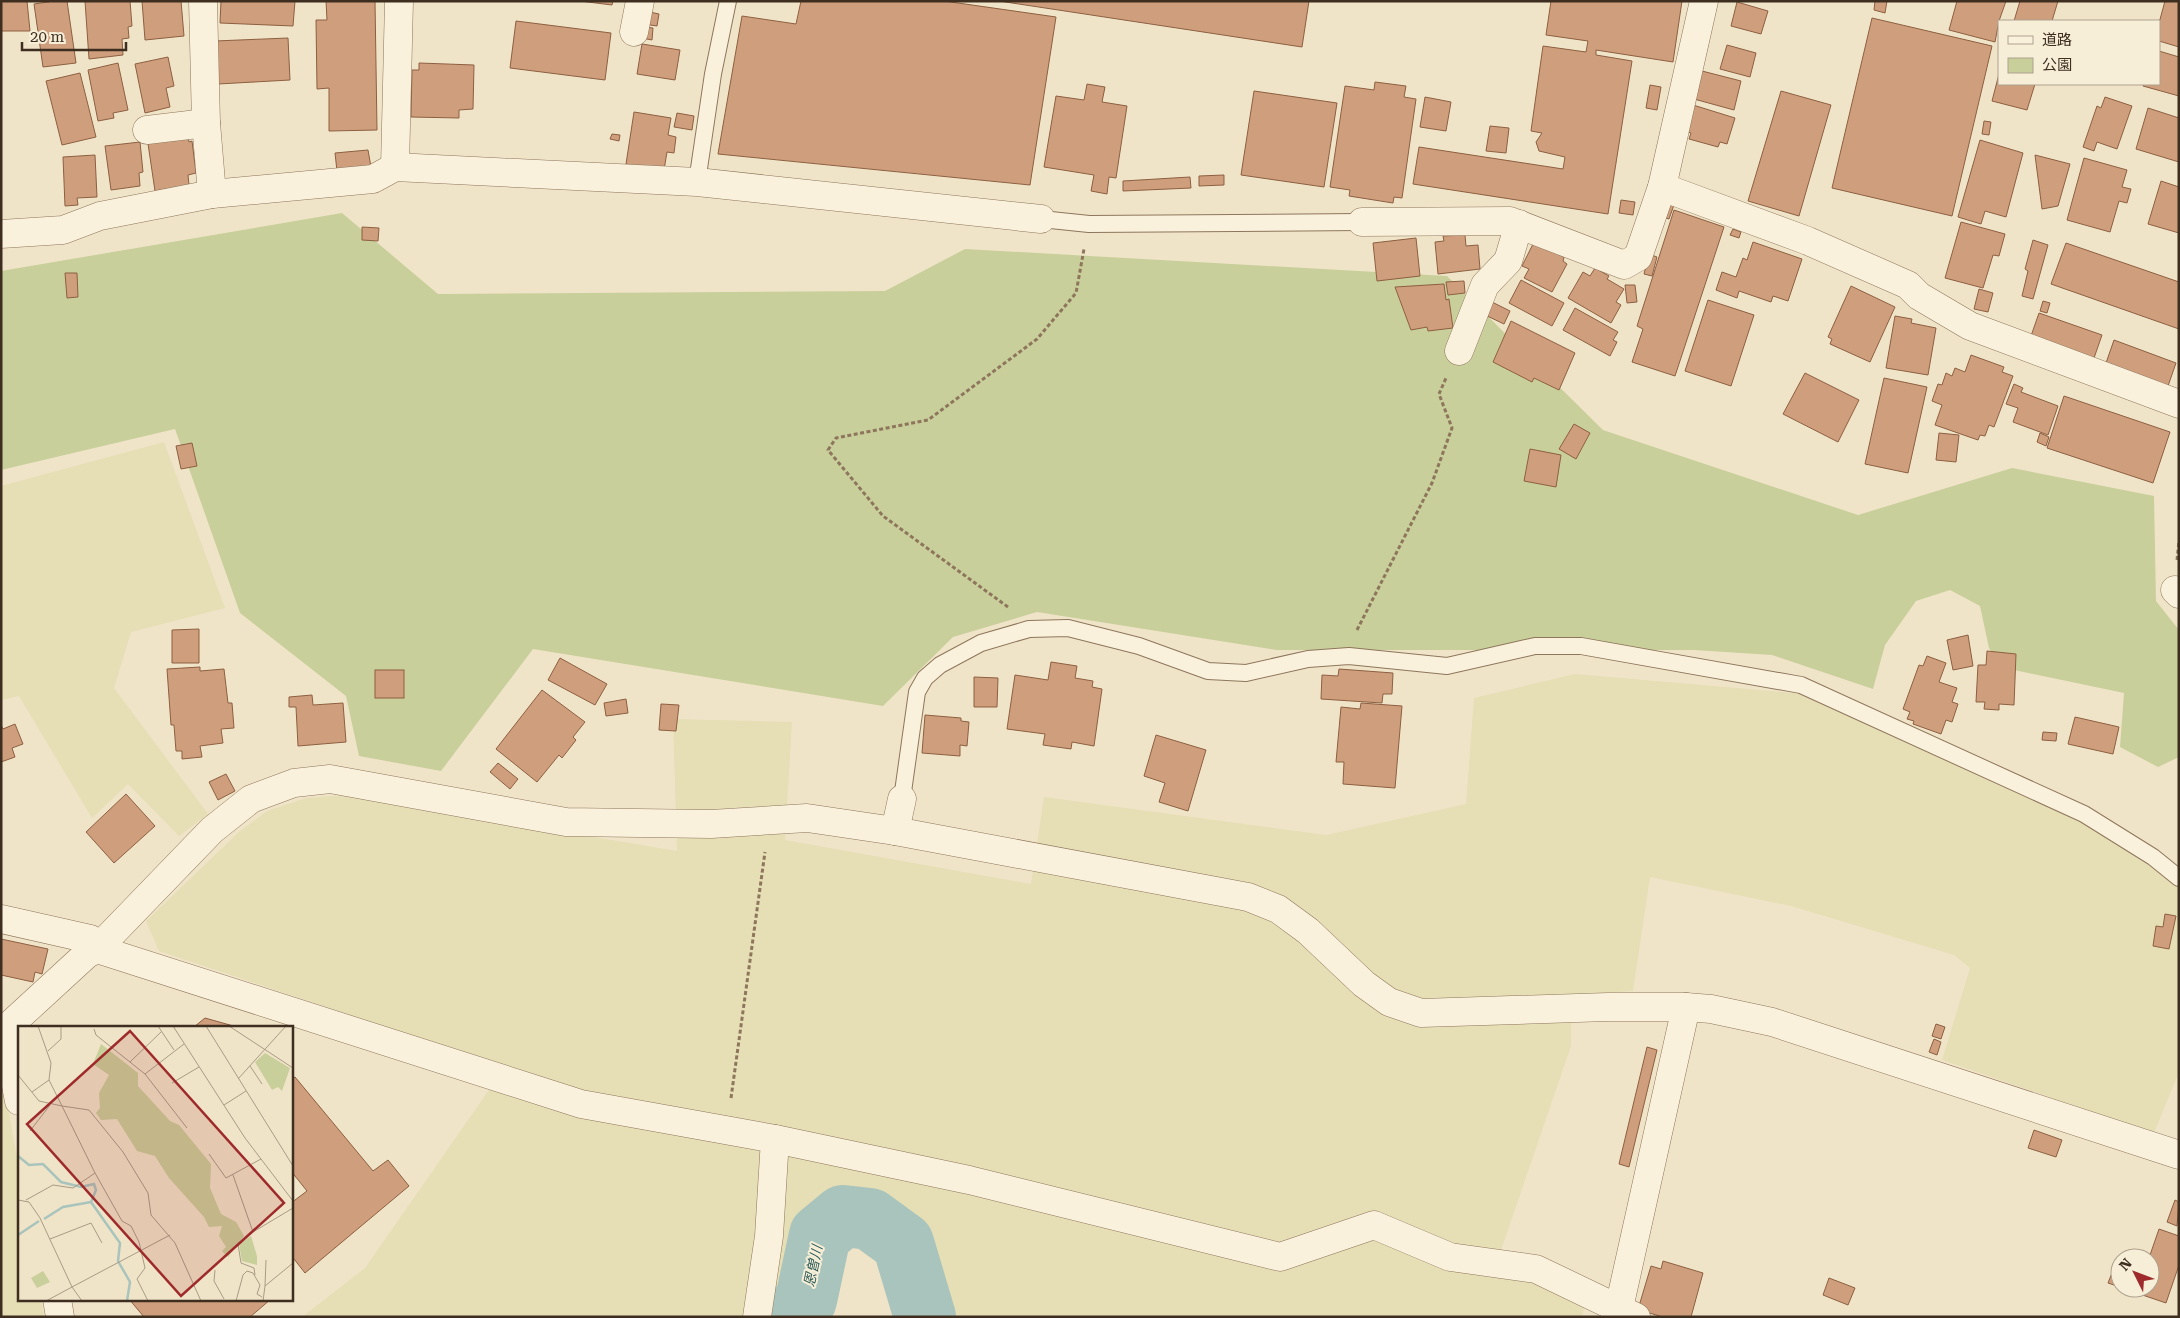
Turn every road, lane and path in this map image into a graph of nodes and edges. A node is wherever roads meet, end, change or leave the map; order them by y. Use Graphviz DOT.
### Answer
graph roads {
  1 [pos="203,1"];
  2 [pos="399,1"];
  3 [pos="640,1"];
  4 [pos="728,1"];
  5 [pos="1704,1"];
  6 [pos="634,32"];
  7 [pos="206,123"];
  8 [pos="147,130"];
  9 [pos="396,167"];
  10 [pos="697,182"];
  11 [pos="1662,187"];
  12 [pos="212,194"];
  13 [pos="1041,219"];
  14 [pos="1362,222"];
  15 [pos="1089,224"];
  16 [pos="1519,224"];
  17 [pos="1,234"];
  18 [pos="1459,351"];
  19 [pos="1439,394"];
  20 [pos="2179,404"];
  21 [pos="1029,629"];
  22 [pos="1344,656"];
  23 [pos="902,799"];
  24 [pos="769,820"];
  25 [pos="895,831"];
  26 [pos="2179,878"];
  27 [pos="1,919"];
  28 [pos="96,949"];
  29 [pos="1686,1007"];
  30 [pos="3,1032"];
  31 [pos="18,1097"];
  32 [pos="726,1129"];
  33 [pos="775,1139"];
  34 [pos="2179,1155"];
  35 [pos="57,1300"];
  36 [pos="1624,1314"];
  37 [pos="60,1317"];
  38 [pos="757,1317"];
  1 -- 7 [label="street"];
  2 -- 9 [label="street"];
  3 -- 6 [label="street"];
  4 -- 10 [label="lane"];
  5 -- 11 [label="street"];
  7 -- 8 [label="street"];
  7 -- 12 [label="street"];
  9 -- 10 [label="street"];
  9 -- 12 [label="street"];
  10 -- 13 [label="street"];
  11 -- 16 [label="street"];
  11 -- 20 [label="street"];
  12 -- 17 [label="street"];
  13 -- 15 [label="lane"];
  14 -- 15 [label="lane"];
  14 -- 16 [label="street"];
  15 -- 21 [label="path"];
  16 -- 18 [label="street"];
  19 -- 22 [label="path"];
  21 -- 22 [label="lane"];
  21 -- 23 [label="lane"];
  22 -- 26 [label="lane"];
  23 -- 25 [label="street"];
  24 -- 25 [label="street"];
  24 -- 28 [label="street"];
  24 -- 32 [label="path"];
  25 -- 29 [label="street"];
  27 -- 28 [label="street"];
  28 -- 30 [label="street"];
  28 -- 32 [label="street"];
  29 -- 34 [label="street"];
  29 -- 36 [label="street"];
  30 -- 31 [label="street"];
  32 -- 33 [label="street"];
  33 -- 36 [label="street"];
  33 -- 38 [label="street"];
  35 -- 37 [label="street"];
}
